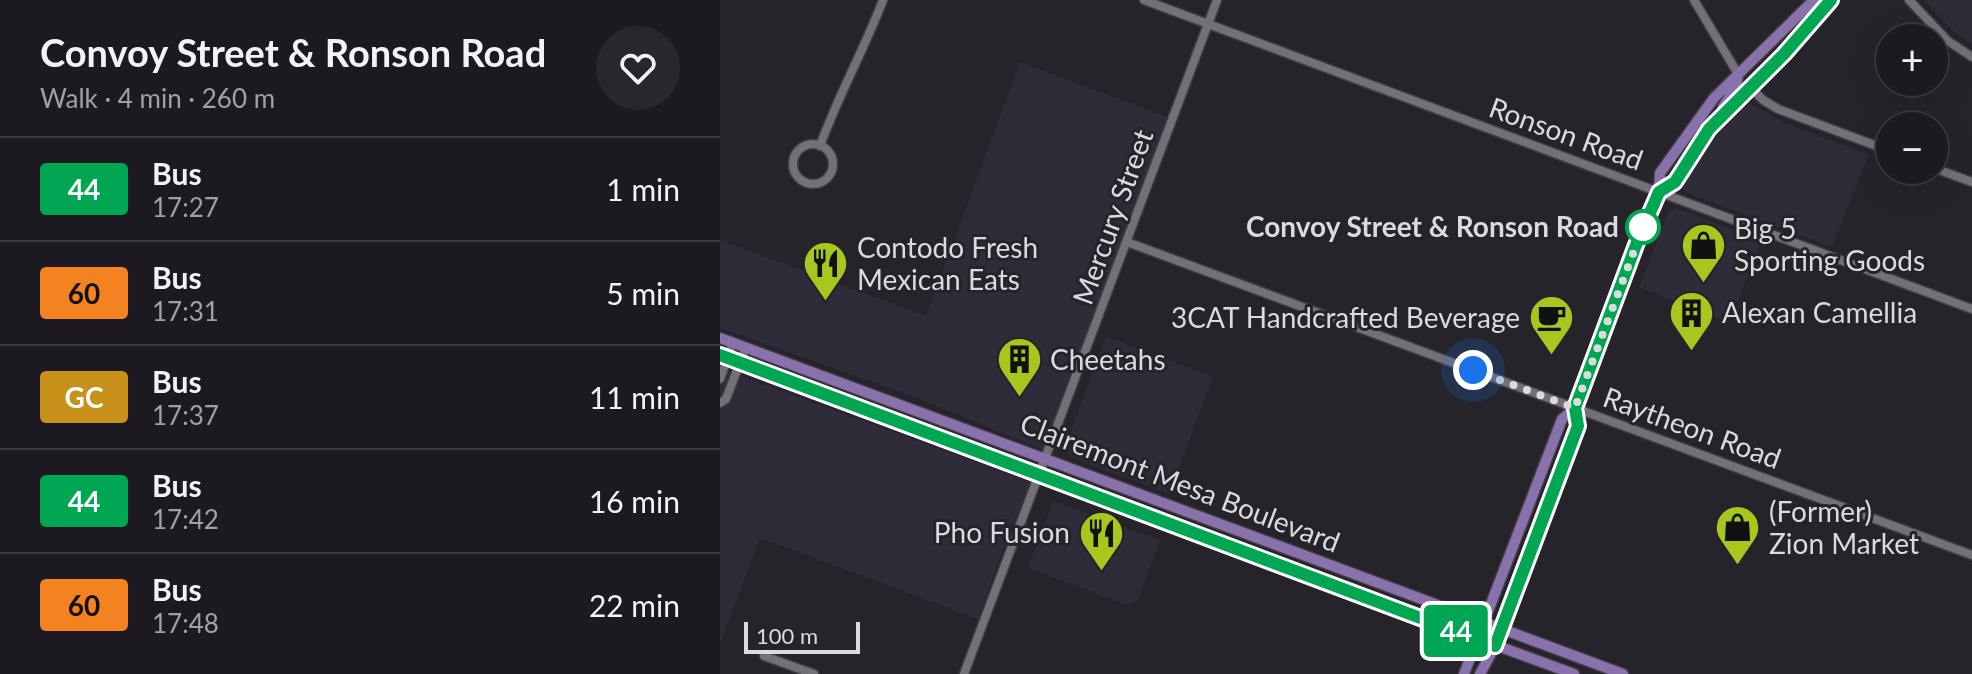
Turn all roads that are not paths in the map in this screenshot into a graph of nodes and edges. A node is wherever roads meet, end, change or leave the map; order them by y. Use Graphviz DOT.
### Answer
graph roads {
  1 [pos="883,0"];
  2 [pos="1144,0"];
  3 [pos="1217,0"];
  4 [pos="1694,0"];
  5 [pos="1814,0"];
  6 [pos="1831,0"];
  7 [pos="1909,0"];
  8 [pos="1208,24"];
  9 [pos="1782,31"];
  10 [pos="1972,57"];
  11 [pos="1738,74"];
  12 [pos="1750,87"];
  13 [pos="1709,129"];
  14 [pos="820,146"];
  15 [pos="1876,146"];
  16 [pos="1948,173"];
  17 [pos="1972,182"];
  18 [pos="1659,192"];
  19 [pos="1127,242"];
  20 [pos="1972,309"];
  21 [pos="720,338"];
  22 [pos="733,343"];
  23 [pos="746,347"];
  24 [pos="724,357"];
  25 [pos="741,363"];
  26 [pos="720,379"];
  27 [pos="720,403"];
  28 [pos="1575,408"];
  29 [pos="1046,458"];
  30 [pos="1039,476"];
  31 [pos="1972,555"];
  32 [pos="1485,623"];
  33 [pos="1501,629"];
  34 [pos="1479,640"];
  35 [pos="1495,646"];
  36 [pos="764,656"];
  37 [pos="814,674"];
  38 [pos="964,674"];
  39 [pos="1464,674"];
  40 [pos="1480,674"];
  41 [pos="1574,674"];
  42 [pos="1623,674"];
  1 -- 14 [label="street"];
  2 -- 8 [label="street, Ronson Road"];
  3 -- 8 [label="street, Mercury Street"];
  4 -- 11 [label="street"];
  5 -- 9 [label="main road"];
  6 -- 12 [label="main road"];
  7 -- 10 [label="street"];
  8 -- 18 [label="street, Ronson Road"];
  8 -- 19 [label="street, Mercury Street"];
  9 -- 11 [label="main road"];
  9 -- 12 [label="main road"];
  11 -- 13 [label="main road"];
  11 -- 18 [label="main road"];
  12 -- 13 [label="main road"];
  12 -- 15 [label="street"];
  13 -- 18 [label="main road"];
  14 -- 14 [label="street"];
  16 -- 17 [label="street"];
  18 -- 20 [label="street, Ronson Road"];
  18 -- 28 [label="main road"];
  19 -- 28 [label="street, Raytheon Road"];
  19 -- 29 [label="street, Mercury Street"];
  21 -- 22 [label="main road, Clairemont Mesa Boulevard"];
  22 -- 23 [label="main road, Clairemont Mesa Boulevard"];
  22 -- 24 [label="street"];
  23 -- 25 [label="street"];
  23 -- 29 [label="main road, Clairemont Mesa Boulevard"];
  24 -- 25 [label="main road, Clairemont Mesa Boulevard"];
  24 -- 26 [label="street"];
  25 -- 27 [label="street"];
  25 -- 30 [label="main road, Clairemont Mesa Boulevard"];
  28 -- 31 [label="street, Raytheon Road"];
  28 -- 32 [label="main road"];
  28 -- 33 [label="main road"];
  29 -- 30 [label="street, Mercury Street"];
  29 -- 32 [label="main road, Clairemont Mesa Boulevard"];
  30 -- 34 [label="main road, Clairemont Mesa Boulevard"];
  30 -- 38 [label="street, Mercury Street"];
  32 -- 33 [label="main road, Clairemont Mesa Boulevard"];
  32 -- 34 [label="main road"];
  33 -- 35 [label="main road"];
  33 -- 42 [label="main road, Clairemont Mesa Boulevard"];
  34 -- 35 [label="main road, Clairemont Mesa Boulevard"];
  34 -- 39 [label="main road"];
  35 -- 40 [label="main road"];
  35 -- 41 [label="main road, Clairemont Mesa Boulevard"];
  36 -- 37 [label="street"];
}
